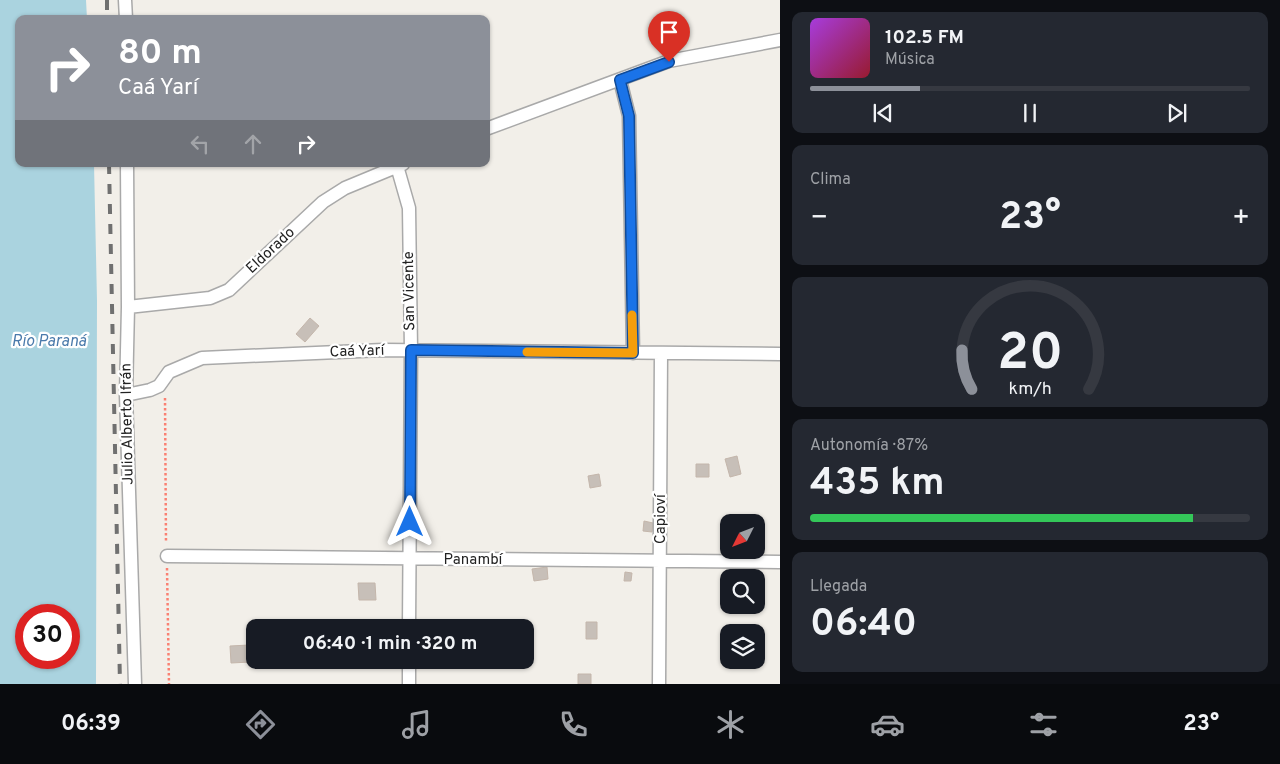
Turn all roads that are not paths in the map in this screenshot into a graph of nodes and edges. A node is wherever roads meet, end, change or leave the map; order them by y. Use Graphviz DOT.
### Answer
graph roads {
  1 [pos="125,0"];
  2 [pos="126,15"];
  3 [pos="780,40"];
  4 [pos="620,80"];
  5 [pos="490,128"];
  6 [pos="127,167"];
  7 [pos="395,167"];
  8 [pos="400,167"];
  9 [pos="128,307"];
  10 [pos="411,350"];
  11 [pos="633,353"];
  12 [pos="661,353"];
  13 [pos="780,354"];
  14 [pos="126,395"];
  15 [pos="167,556"];
  16 [pos="410,560"];
  17 [pos="661,561"];
  18 [pos="780,562"];
  19 [pos="410,619"];
  20 [pos="409,669"];
  21 [pos="135,684"];
  22 [pos="409,684"];
  23 [pos="659,684"];
  1 -- 2 [label="street"];
  3 -- 4 [label="street"];
  4 -- 5 [label="street"];
  4 -- 11 [label="street"];
  6 -- 9 [label="street, Julio Alberto Ifrán"];
  7 -- 9 [label="street, Eldorado"];
  8 -- 10 [label="street, San Vicente"];
  9 -- 14 [label="street, Julio Alberto Ifrán"];
  10 -- 11 [label="street, Caá Yarí"];
  10 -- 14 [label="street, Caá Yarí"];
  10 -- 16 [label="street, San Vicente"];
  11 -- 12 [label="street, Caá Yarí"];
  12 -- 13 [label="street, Caá Yarí"];
  12 -- 17 [label="street, Capioví"];
  14 -- 21 [label="street, Julio Alberto Ifrán"];
  15 -- 16 [label="street, Panambí"];
  16 -- 17 [label="street, Panambí"];
  16 -- 19 [label="street, San Vicente"];
  17 -- 18 [label="street, Panambí"];
  17 -- 23 [label="street, Capioví"];
  20 -- 22 [label="street"];
}
